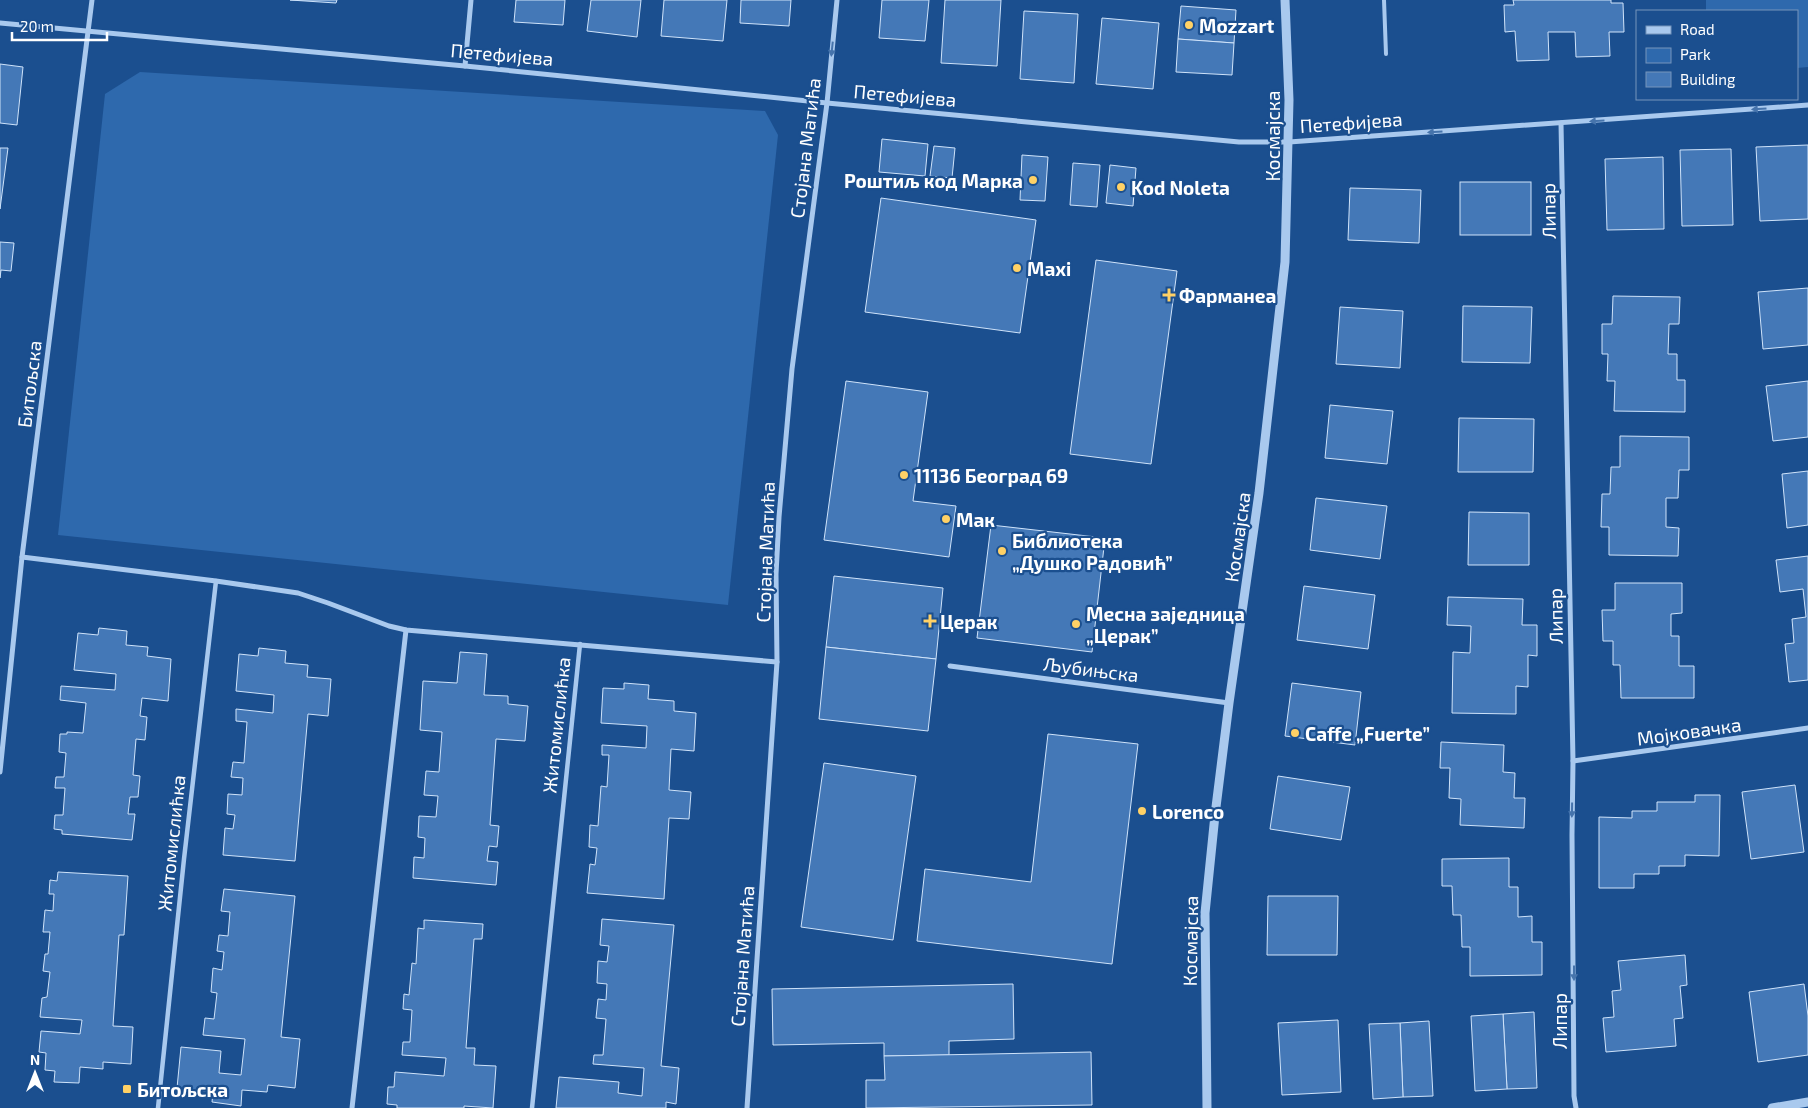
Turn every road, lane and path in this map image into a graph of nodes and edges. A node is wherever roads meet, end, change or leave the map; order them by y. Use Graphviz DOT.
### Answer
graph roads {
  1 [pos="92,0"];
  2 [pos="471,0"];
  3 [pos="837,0"];
  4 [pos="1285,0"];
  5 [pos="1384,0"];
  6 [pos="0,23"];
  7 [pos="89,31"];
  8 [pos="1386,54"];
  9 [pos="465,66"];
  10 [pos="827,103"];
  11 [pos="1808,105"];
  12 [pos="1561,124"];
  13 [pos="1289,142"];
  14 [pos="22,557"];
  15 [pos="216,581"];
  16 [pos="406,630"];
  17 [pos="580,644"];
  18 [pos="777,662"];
  19 [pos="950,666"];
  20 [pos="1229,702"];
  21 [pos="1808,728"];
  22 [pos="1573,761"];
  23 [pos="0,772"];
  24 [pos="1808,1102"];
  25 [pos="158,1108"];
  26 [pos="352,1108"];
  27 [pos="532,1108"];
  28 [pos="747,1108"];
  29 [pos="1207,1108"];
  30 [pos="1576,1108"];
  31 [pos="1772,1108"];
  1 -- 7 [label="street, Битољска"];
  2 -- 9 [label="street"];
  3 -- 10 [label="street, Стојана Матића, one-way"];
  4 -- 13 [label="street, Космајска"];
  5 -- 8 [label="lane"];
  6 -- 7 [label="street, Петефијева"];
  7 -- 9 [label="street, Петефијева"];
  7 -- 14 [label="street, Битољска"];
  9 -- 10 [label="street, Петефијева"];
  10 -- 13 [label="street, Петефијева"];
  10 -- 18 [label="street, Стојана Матића"];
  11 -- 12 [label="street, Петефијева, one-way"];
  12 -- 13 [label="street, Петефијева, one-way"];
  12 -- 22 [label="street, Липар"];
  13 -- 20 [label="street, Космајска"];
  14 -- 15 [label="street, Житомислићка"];
  14 -- 23 [label="street, Битољска"];
  15 -- 16 [label="street, Житомислићка"];
  15 -- 25 [label="street, Житомислићка"];
  16 -- 17 [label="street, Житомислићка"];
  16 -- 26 [label="street"];
  17 -- 18 [label="street, Житомислићка"];
  17 -- 27 [label="street, Житомислићка"];
  18 -- 28 [label="street, Стојана Матића"];
  19 -- 20 [label="street, Љубињска"];
  20 -- 29 [label="street, Космајска"];
  21 -- 22 [label="street, Мојковачка"];
  22 -- 30 [label="street, Липар, one-way"];
  24 -- 31 [label="street"];
}
